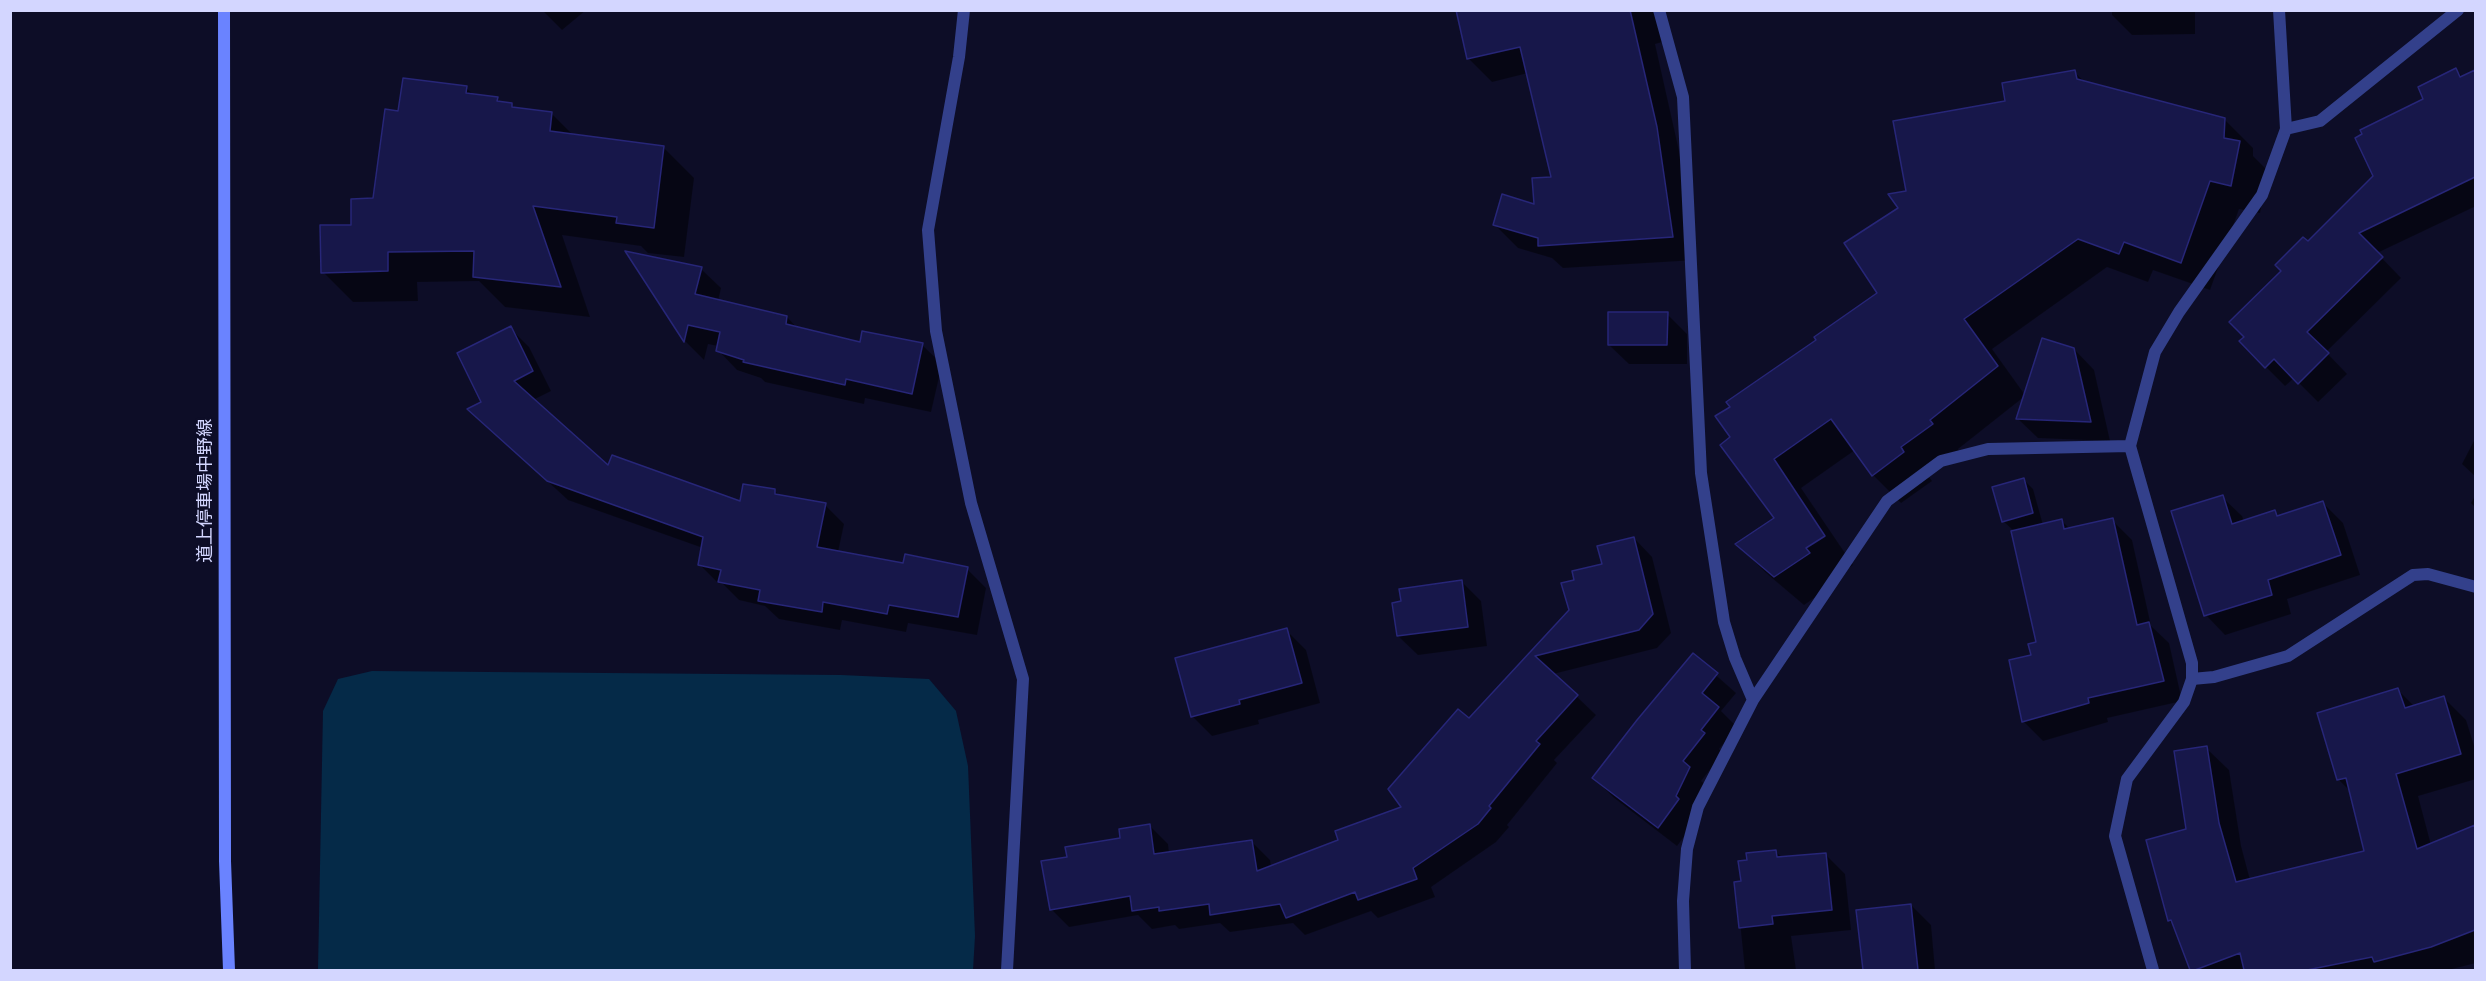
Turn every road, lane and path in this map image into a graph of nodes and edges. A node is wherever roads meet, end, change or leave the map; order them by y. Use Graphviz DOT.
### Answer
graph roads {
  1 [pos="224,10"];
  2 [pos="964,10"];
  3 [pos="1659,10"];
  4 [pos="2279,10"];
  5 [pos="2458,10"];
  6 [pos="2286,129"];
  7 [pos="2130,446"];
  8 [pos="2475,587"];
  9 [pos="2192,679"];
  10 [pos="1753,700"];
  11 [pos="229,970"];
  12 [pos="1007,970"];
  13 [pos="1685,970"];
  14 [pos="2153,970"];
  1 -- 11 [label="main road, 道上停車場中野線"];
  2 -- 12 [label="street"];
  3 -- 10 [label="street"];
  4 -- 6 [label="street"];
  5 -- 6 [label="street"];
  6 -- 7 [label="street"];
  7 -- 9 [label="street"];
  7 -- 10 [label="street"];
  8 -- 9 [label="street"];
  9 -- 14 [label="street"];
  10 -- 13 [label="street"];
}
